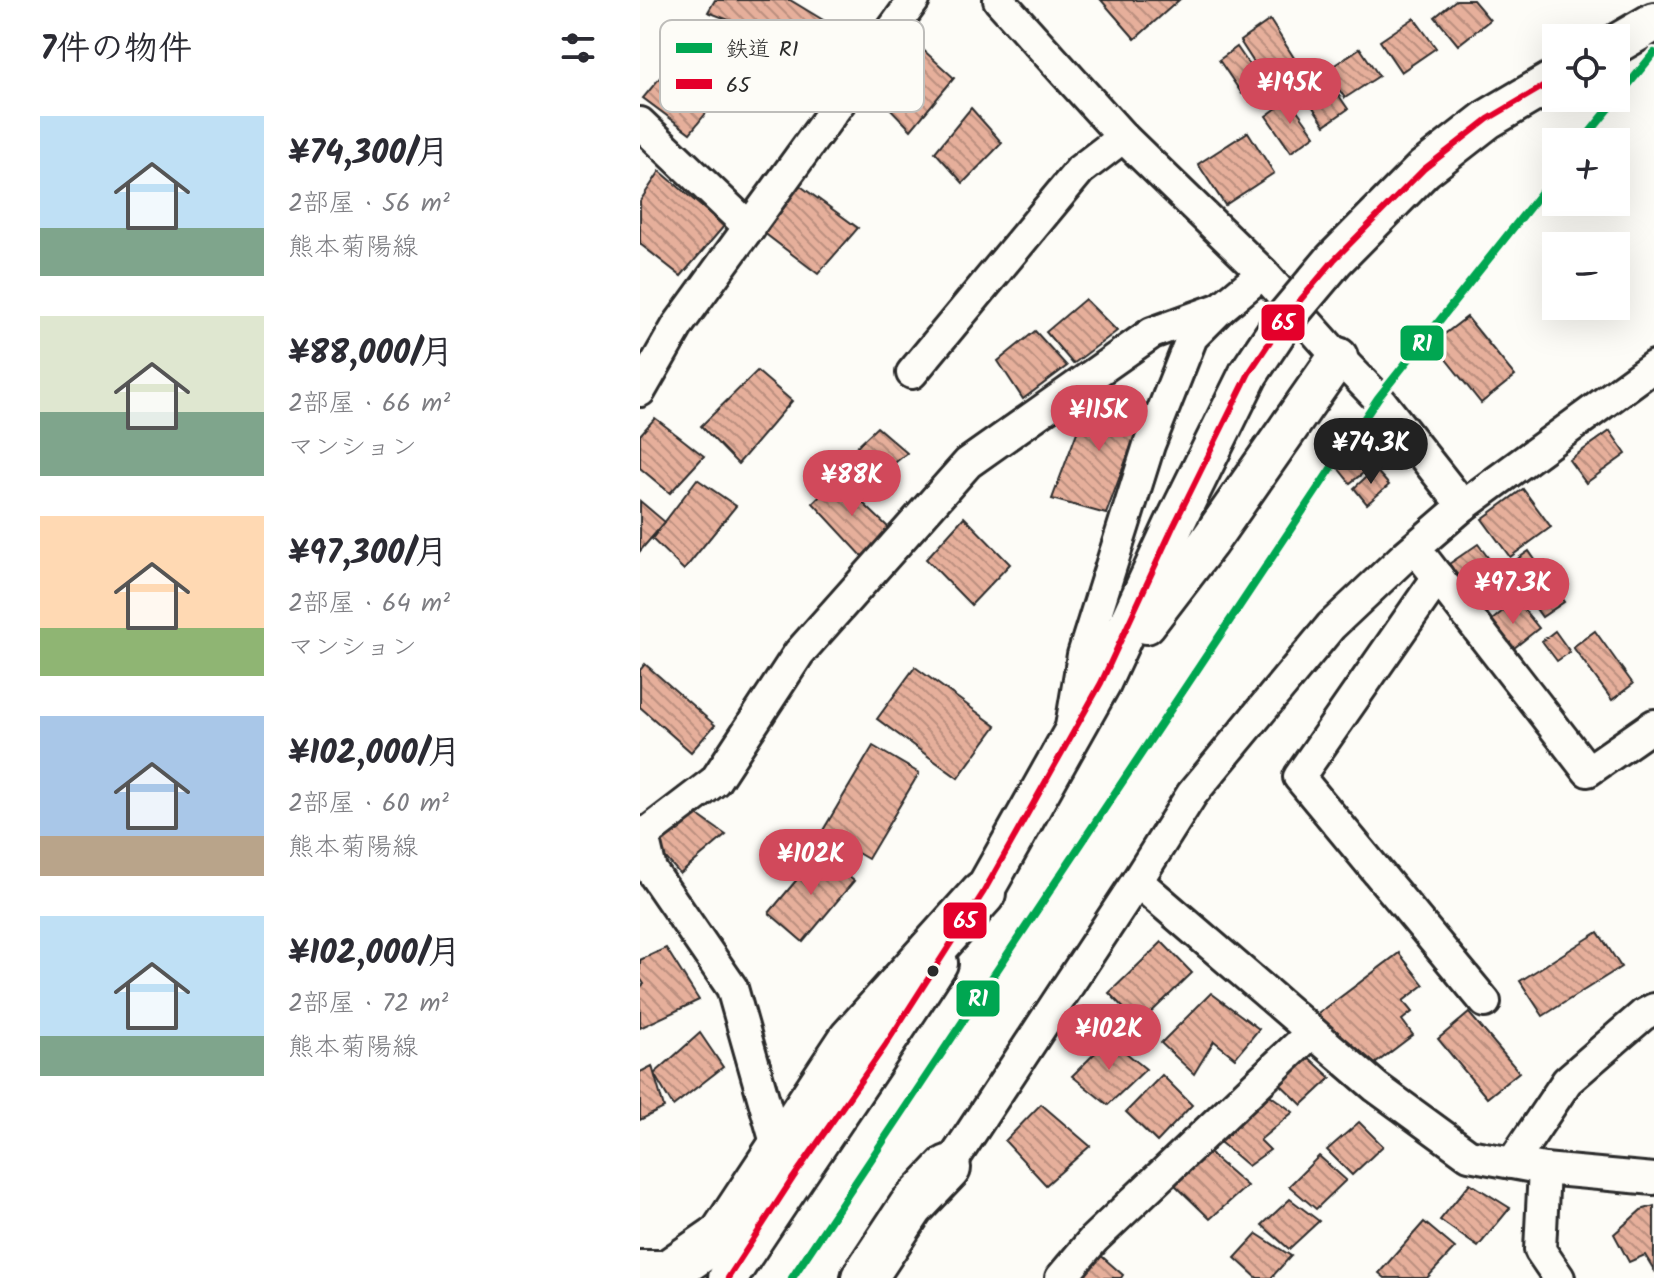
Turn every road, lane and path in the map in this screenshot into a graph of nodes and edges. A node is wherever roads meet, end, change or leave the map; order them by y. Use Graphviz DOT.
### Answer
graph roads {
  1 [pos="914,0"];
  2 [pos="999,0"];
  3 [pos="900,20"];
  4 [pos="1654,22"];
  5 [pos="1630,36"];
  6 [pos="1542,87"];
  7 [pos="833,112"];
  8 [pos="640,123"];
  9 [pos="1123,137"];
  10 [pos="750,228"];
  11 [pos="1263,273"];
  12 [pos="1221,308"];
  13 [pos="1338,357"];
  14 [pos="1654,366"];
  15 [pos="912,373"];
  16 [pos="640,391"];
  17 [pos="1463,506"];
  18 [pos="1415,548"];
  19 [pos="1438,577"];
  20 [pos="1101,683"];
  21 [pos="1654,725"];
  22 [pos="1068,741"];
  23 [pos="641,834"];
  24 [pos="1137,881"];
  25 [pos="983,893"];
  26 [pos="1485,1002"];
  27 [pos="1654,1009"];
  28 [pos="1312,1032"];
  29 [pos="1512,1163"];
  30 [pos="786,1164"];
  31 [pos="948,1168"];
  32 [pos="1544,1169"];
  33 [pos="1654,1179"];
  34 [pos="640,1273"];
  35 [pos="728,1278"];
  36 [pos="864,1278"];
  37 [pos="894,1278"];
  38 [pos="1061,1278"];
  39 [pos="1559,1278"];
  1 -- 3 [label="street"];
  2 -- 9 [label="street"];
  4 -- 5 [label="main road"];
  6 -- 20 [label="main road, bridge"];
  7 -- 10 [label="street"];
  8 -- 10 [label="street"];
  9 -- 11 [label="street"];
  9 -- 15 [label="street"];
  10 -- 16 [label="street"];
  11 -- 12 [label="street"];
  11 -- 13 [label="street"];
  12 -- 22 [label="street"];
  12 -- 23 [label="street"];
  13 -- 17 [label="street"];
  13 -- 20 [label="main road"];
  14 -- 17 [label="street"];
  17 -- 18 [label="street"];
  18 -- 19 [label="street"];
  18 -- 24 [label="street"];
  19 -- 21 [label="street"];
  19 -- 26 [label="street"];
  20 -- 22 [label="main road"];
  22 -- 25 [label="main road"];
  23 -- 30 [label="street"];
  24 -- 28 [label="street"];
  24 -- 31 [label="street"];
  25 -- 30 [label="highway"];
  27 -- 29 [label="street"];
  28 -- 29 [label="street"];
  28 -- 38 [label="street"];
  29 -- 32 [label="street"];
  30 -- 34 [label="highway"];
  30 -- 35 [label="main road"];
  31 -- 36 [label="highway"];
  31 -- 37 [label="highway"];
  32 -- 33 [label="street"];
  32 -- 39 [label="street"];
}
